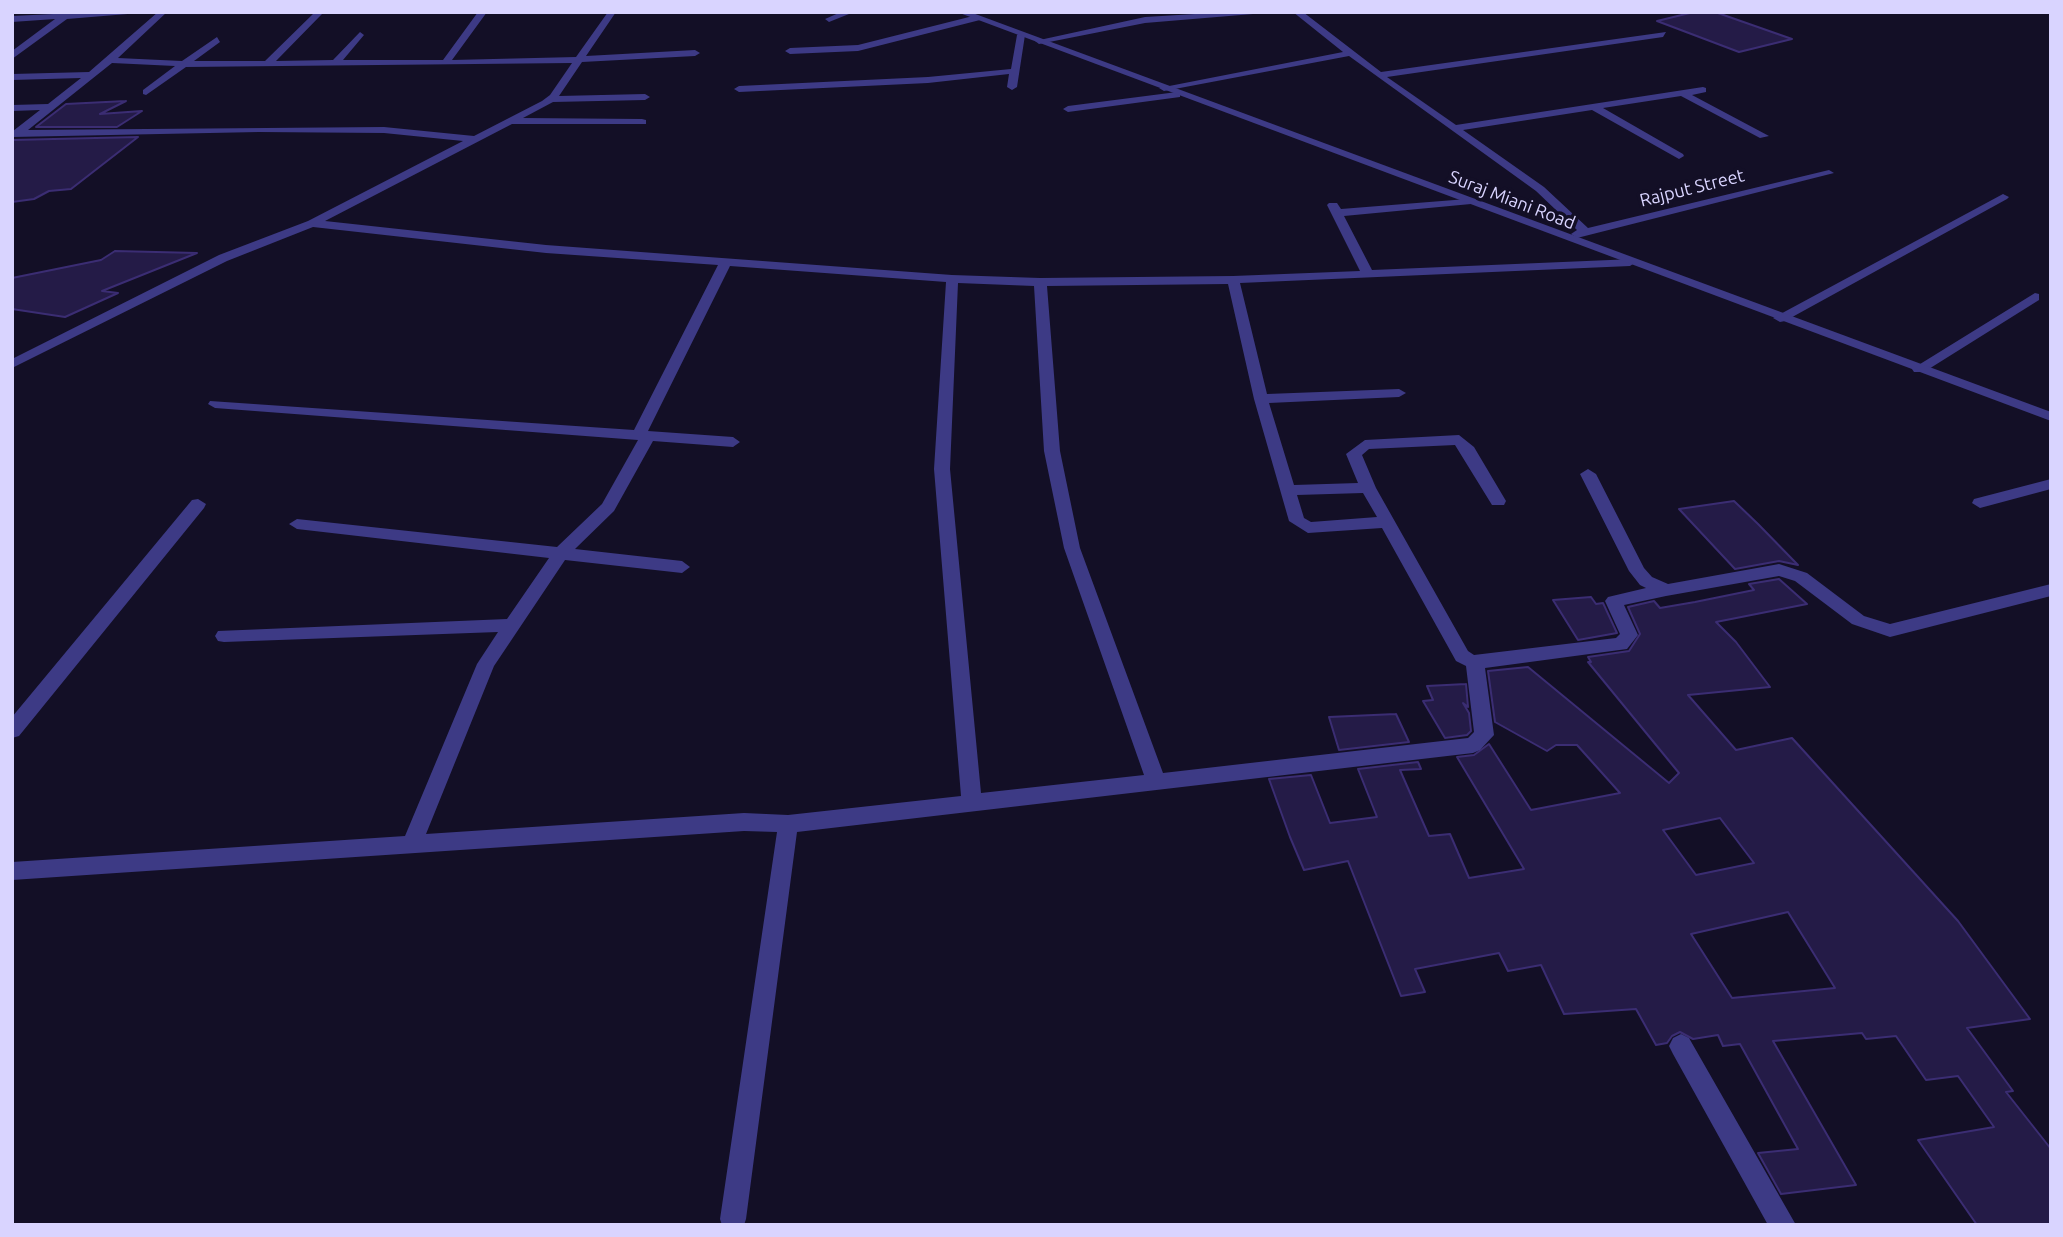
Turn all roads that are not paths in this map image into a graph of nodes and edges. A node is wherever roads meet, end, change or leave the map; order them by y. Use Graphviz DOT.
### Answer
graph roads {
  1 [pos="148,12"];
  2 [pos="163,12"];
  3 [pos="483,12"];
  4 [pos="612,12"];
  5 [pos="850,12"];
  6 [pos="961,12"];
  7 [pos="1172,12"];
  8 [pos="1273,12"];
  9 [pos="1297,12"];
  10 [pos="67,14"];
  11 [pos="318,14"];
  12 [pos="976,18"];
  13 [pos="1181,18"];
  14 [pos="12,19"];
  15 [pos="829,19"];
  16 [pos="1021,34"];
  17 [pos="1663,34"];
  18 [pos="359,35"];
  19 [pos="217,40"];
  20 [pos="1039,41"];
  21 [pos="790,51"];
  22 [pos="695,53"];
  23 [pos="1350,53"];
  24 [pos="12,56"];
  25 [pos="580,59"];
  26 [pos="110,60"];
  27 [pos="446,62"];
  28 [pos="336,63"];
  29 [pos="183,64"];
  30 [pos="267,64"];
  31 [pos="1015,71"];
  32 [pos="91,75"];
  33 [pos="1379,75"];
  34 [pos="12,78"];
  35 [pos="1012,87"];
  36 [pos="1164,88"];
  37 [pos="739,89"];
  38 [pos="1703,90"];
  39 [pos="146,92"];
  40 [pos="1682,93"];
  41 [pos="1181,94"];
  42 [pos="645,97"];
  43 [pos="551,99"];
  44 [pos="50,107"];
  45 [pos="1594,107"];
  46 [pos="12,108"];
  47 [pos="1068,109"];
  48 [pos="509,121"];
  49 [pos="642,122"];
  50 [pos="1455,128"];
  51 [pos="15,135"];
  52 [pos="1764,136"];
  53 [pos="475,139"];
  54 [pos="1679,156"];
  55 [pos="1829,173"];
  56 [pos="2003,197"];
  57 [pos="1467,202"];
  58 [pos="312,223"];
  59 [pos="1586,232"];
  60 [pos="1563,238"];
  61 [pos="726,261"];
  62 [pos="1630,262"];
  63 [pos="1368,274"];
  64 [pos="952,279"];
  65 [pos="1233,280"];
  66 [pos="1040,282"];
  67 [pos="2035,297"];
  68 [pos="1780,318"];
  69 [pos="12,364"];
  70 [pos="1919,369"];
  71 [pos="1399,393"];
  72 [pos="1261,399"];
  73 [pos="215,404"];
  74 [pos="2051,418"];
  75 [pos="643,436"];
  76 [pos="733,442"];
  77 [pos="1587,474"];
  78 [pos="2051,484"];
  79 [pos="1368,488"];
  80 [pos="1286,490"];
  81 [pos="1498,500"];
  82 [pos="1980,503"];
  83 [pos="198,504"];
  84 [pos="1387,522"];
  85 [pos="297,524"];
  86 [pos="561,553"];
  87 [pos="682,567"];
  88 [pos="1666,590"];
  89 [pos="2051,590"];
  90 [pos="512,625"];
  91 [pos="224,636"];
  92 [pos="1475,662"];
  93 [pos="12,731"];
  94 [pos="1157,782"];
  95 [pos="972,804"];
  96 [pos="788,824"];
  97 [pos="412,844"];
  98 [pos="12,871"];
  99 [pos="1681,1046"];
  100 [pos="733,1219"];
  101 [pos="1783,1225"];
  1 -- 10 [label="street"];
  2 -- 26 [label="street"];
  3 -- 27 [label="street"];
  4 -- 25 [label="street"];
  5 -- 15 [label="street"];
  6 -- 12 [label="street, Suraj Miani Road"];
  7 -- 13 [label="street"];
  8 -- 13 [label="street"];
  9 -- 23 [label="street"];
  10 -- 14 [label="street"];
  10 -- 24 [label="street"];
  11 -- 30 [label="street"];
  12 -- 16 [label="street, Suraj Miani Road"];
  12 -- 21 [label="street"];
  13 -- 20 [label="street"];
  16 -- 20 [label="street, Suraj Miani Road"];
  16 -- 31 [label="street"];
  17 -- 33 [label="street"];
  18 -- 28 [label="street"];
  19 -- 29 [label="street"];
  20 -- 36 [label="street, Suraj Miani Road"];
  22 -- 25 [label="street"];
  23 -- 33 [label="street"];
  23 -- 36 [label="street"];
  25 -- 27 [label="street"];
  25 -- 43 [label="street"];
  26 -- 29 [label="street"];
  26 -- 32 [label="street"];
  27 -- 28 [label="street"];
  28 -- 30 [label="street"];
  29 -- 30 [label="street"];
  29 -- 39 [label="street"];
  31 -- 35 [label="street"];
  31 -- 37 [label="street"];
  32 -- 34 [label="street"];
  32 -- 44 [label="street"];
  33 -- 50 [label="street"];
  36 -- 41 [label="street, Suraj Miani Road"];
  38 -- 40 [label="street"];
  40 -- 45 [label="street"];
  40 -- 52 [label="street"];
  41 -- 47 [label="street"];
  41 -- 57 [label="street, Suraj Miani Road"];
  42 -- 43 [label="street"];
  43 -- 48 [label="street"];
  44 -- 46 [label="street"];
  44 -- 51 [label="street"];
  45 -- 50 [label="street"];
  45 -- 54 [label="street"];
  48 -- 49 [label="street"];
  48 -- 53 [label="street"];
  50 -- 59 [label="street"];
  51 -- 53 [label="street"];
  53 -- 58 [label="street"];
  55 -- 59 [label="street, Rajput Street"];
  56 -- 68 [label="street"];
  57 -- 60 [label="street, Suraj Miani Road"];
  57 -- 63 [label="street"];
  58 -- 61 [label="street"];
  58 -- 69 [label="street"];
  59 -- 60 [label="street, Rajput Street"];
  60 -- 62 [label="street, Suraj Miani Road"];
  61 -- 64 [label="street"];
  61 -- 75 [label="street"];
  62 -- 63 [label="street"];
  62 -- 68 [label="street, Suraj Miani Road"];
  63 -- 65 [label="street"];
  64 -- 66 [label="street"];
  64 -- 95 [label="street"];
  65 -- 66 [label="street"];
  65 -- 72 [label="street"];
  66 -- 94 [label="street"];
  67 -- 70 [label="street"];
  68 -- 70 [label="street, Suraj Miani Road"];
  70 -- 74 [label="street, Suraj Miani Road"];
  71 -- 72 [label="street"];
  72 -- 80 [label="street"];
  73 -- 75 [label="street"];
  75 -- 76 [label="street"];
  75 -- 86 [label="street"];
  77 -- 88 [label="street"];
  78 -- 82 [label="street"];
  79 -- 80 [label="street"];
  79 -- 81 [label="street"];
  79 -- 84 [label="street"];
  80 -- 84 [label="street"];
  83 -- 93 [label="street"];
  84 -- 92 [label="street"];
  85 -- 86 [label="street"];
  86 -- 87 [label="street"];
  86 -- 90 [label="street"];
  88 -- 89 [label="street"];
  88 -- 92 [label="street"];
  90 -- 91 [label="street"];
  90 -- 97 [label="street"];
  92 -- 94 [label="street"];
  94 -- 95 [label="street"];
  95 -- 96 [label="street"];
  96 -- 97 [label="street"];
  96 -- 100 [label="street"];
  97 -- 98 [label="street"];
  99 -- 101 [label="street"];
}
